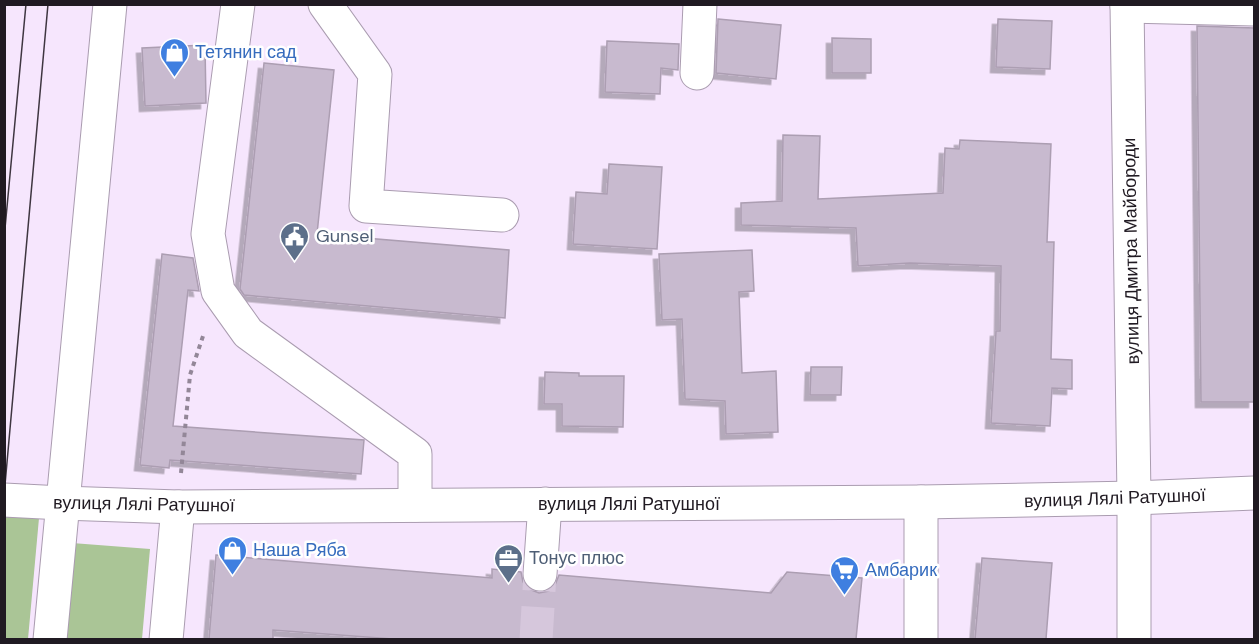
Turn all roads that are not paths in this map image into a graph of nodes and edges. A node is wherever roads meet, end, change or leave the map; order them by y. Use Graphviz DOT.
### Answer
graph roads {
  1 [pos="110,4"];
  2 [pos="238,4"];
  3 [pos="325,4"];
  4 [pos="700,4"];
  5 [pos="1127,5"];
  6 [pos="1254,9"];
  7 [pos="697,73"];
  8 [pos="502,215"];
  9 [pos="1254,494"];
  10 [pos="1134,498"];
  11 [pos="4,500"];
  12 [pos="921,502"];
  13 [pos="62,503"];
  14 [pos="545,504"];
  15 [pos="415,505"];
  16 [pos="178,507"];
  17 [pos="540,574"];
  18 [pos="50,639"];
  19 [pos="166,639"];
  20 [pos="921,639"];
  21 [pos="1134,639"];
  1 -- 13 [label="street"];
  2 -- 15 [label="street"];
  3 -- 8 [label="street"];
  4 -- 7 [label="street"];
  5 -- 6 [label="street"];
  5 -- 10 [label="street, вулиця Дмитра Майбороди"];
  9 -- 10 [label="street, вулиця Лялі Ратушної"];
  10 -- 12 [label="street, вулиця Лялі Ратушної"];
  10 -- 21 [label="street, вулиця Дмитра Майбороди"];
  11 -- 13 [label="street, вулиця Лялі Ратушної"];
  12 -- 14 [label="street, вулиця Лялі Ратушної"];
  12 -- 20 [label="street"];
  13 -- 16 [label="street, вулиця Лялі Ратушної"];
  13 -- 18 [label="street"];
  14 -- 15 [label="street, вулиця Лялі Ратушної"];
  14 -- 17 [label="street"];
  15 -- 16 [label="street, вулиця Лялі Ратушної"];
  16 -- 19 [label="street"];
}
